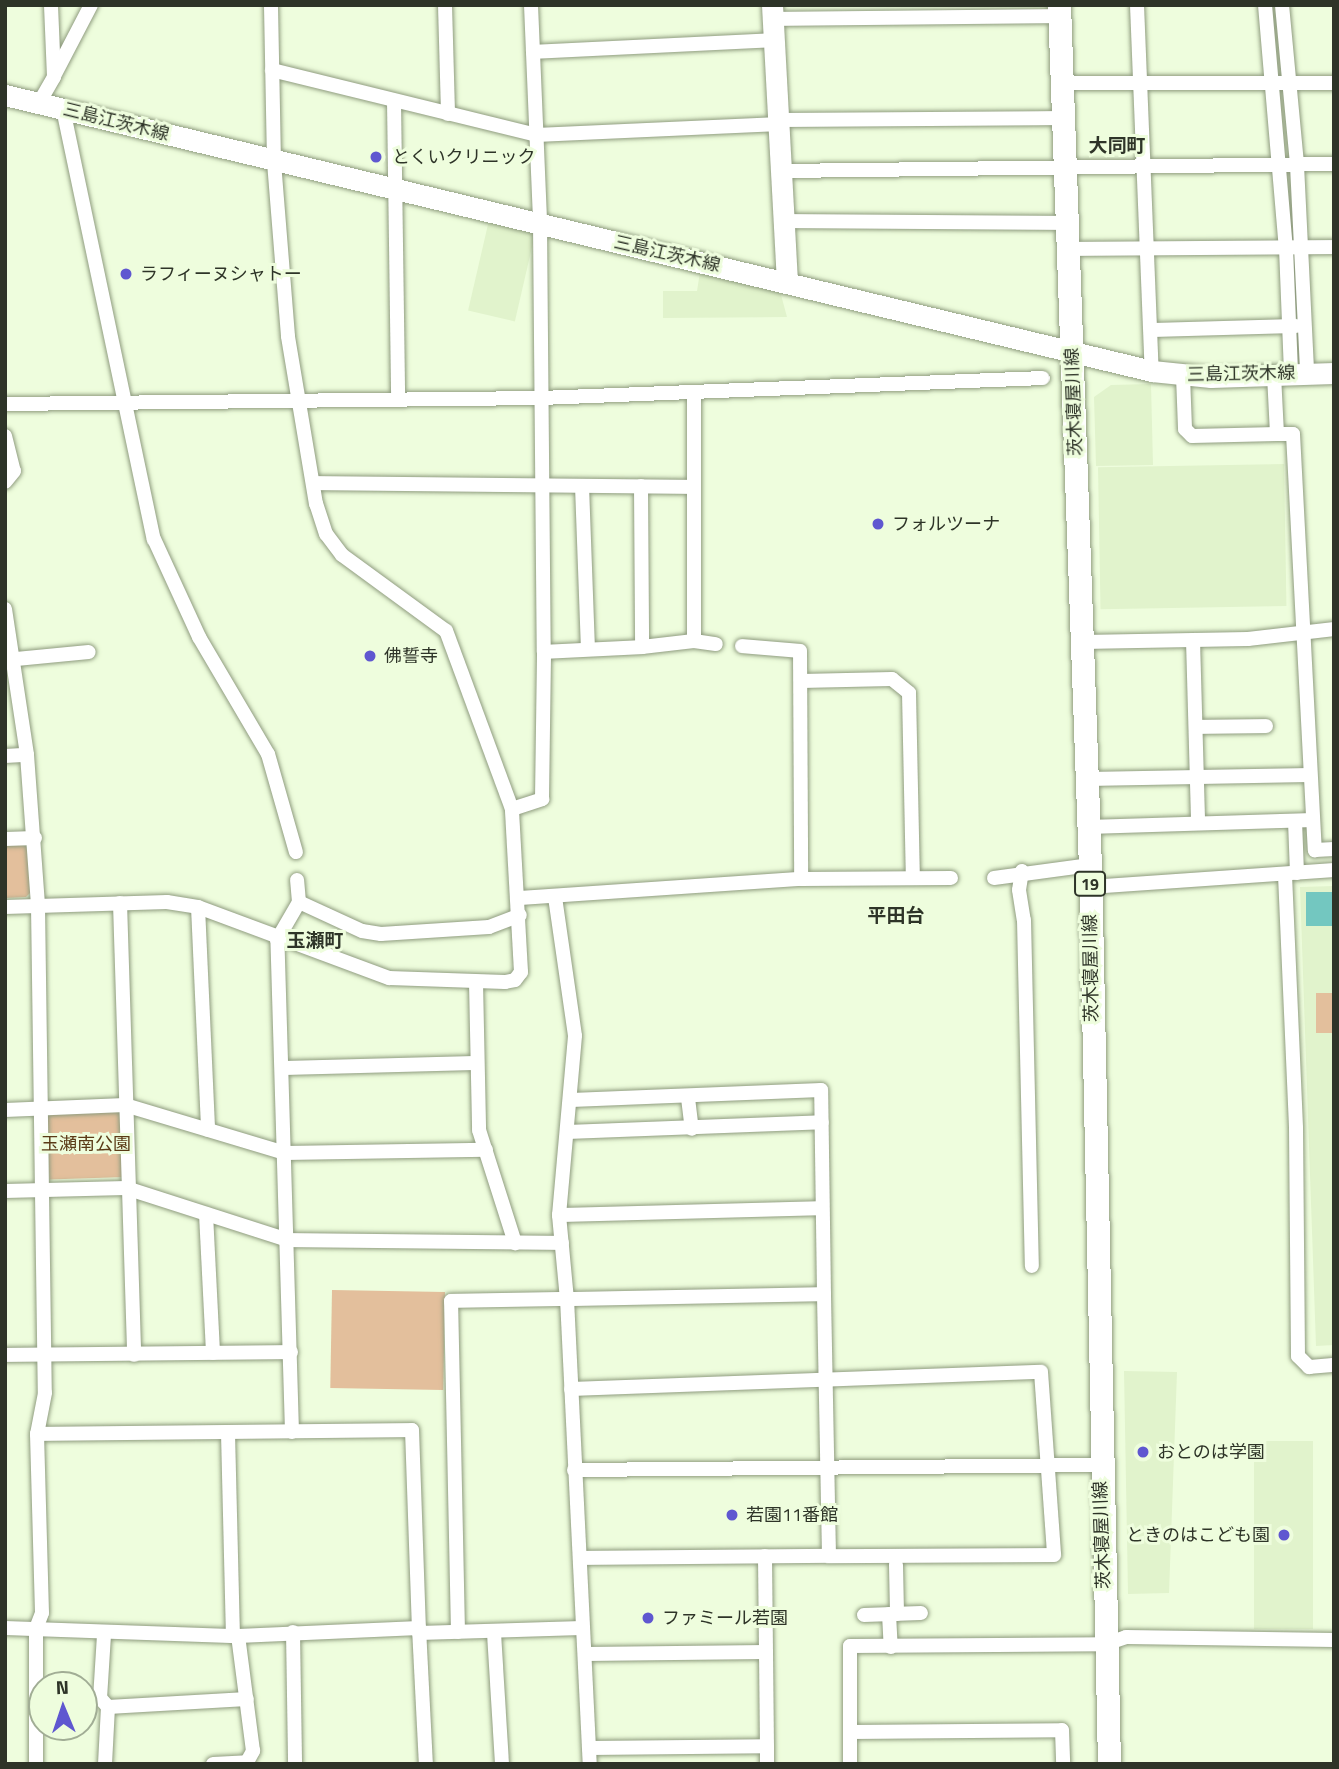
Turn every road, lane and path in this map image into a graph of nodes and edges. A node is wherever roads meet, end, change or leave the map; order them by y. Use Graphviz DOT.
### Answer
graph roads {
  1 [pos="51,5"];
  2 [pos="91,5"];
  3 [pos="271,5"];
  4 [pos="445,5"];
  5 [pos="531,5"];
  6 [pos="1137,5"];
  7 [pos="1265,5"];
  8 [pos="1282,5"];
  9 [pos="904,11"];
  10 [pos="1059,11"];
  11 [pos="774,21"];
  12 [pos="533,52"];
  13 [pos="272,70"];
  14 [pos="54,77"];
  15 [pos="1062,83"];
  16 [pos="1140,83"];
  17 [pos="1272,83"];
  18 [pos="1288,83"];
  19 [pos="1334,83"];
  20 [pos="5,95"];
  21 [pos="394,100"];
  22 [pos="39,103"];
  23 [pos="63,109"];
  24 [pos="448,114"];
  25 [pos="1063,118"];
  26 [pos="780,122"];
  27 [pos="536,135"];
  28 [pos="274,162"];
  29 [pos="1334,164"];
  30 [pos="1280,165"];
  31 [pos="1297,165"];
  32 [pos="1065,169"];
  33 [pos="1143,169"];
  34 [pos="782,171"];
  35 [pos="395,191"];
  36 [pos="785,221"];
  37 [pos="1067,223"];
  38 [pos="540,224"];
  39 [pos="1334,247"];
  40 [pos="1286,248"];
  41 [pos="1303,248"];
  42 [pos="1147,249"];
  43 [pos="1068,250"];
  44 [pos="788,282"];
  45 [pos="1289,326"];
  46 [pos="1306,326"];
  47 [pos="1150,331"];
  48 [pos="1072,352"];
  49 [pos="1152,371"];
  50 [pos="1334,373"];
  51 [pos="1291,374"];
  52 [pos="1183,376"];
  53 [pos="1043,378"];
  54 [pos="694,393"];
  55 [pos="398,398"];
  56 [pos="541,398"];
  57 [pos="301,399"];
  58 [pos="5,404"];
  59 [pos="127,405"];
  60 [pos="1277,434"];
  61 [pos="5,436"];
  62 [pos="5,482"];
  63 [pos="313,483"];
  64 [pos="542,486"];
  65 [pos="583,486"];
  66 [pos="641,486"];
  67 [pos="694,487"];
  68 [pos="5,609"];
  69 [pos="1334,629"];
  70 [pos="1301,632"];
  71 [pos="1193,640"];
  72 [pos="694,641"];
  73 [pos="1083,642"];
  74 [pos="716,644"];
  75 [pos="742,646"];
  76 [pos="642,647"];
  77 [pos="587,648"];
  78 [pos="89,652"];
  79 [pos="544,652"];
  80 [pos="9,660"];
  81 [pos="801,681"];
  82 [pos="1266,726"];
  83 [pos="1196,727"];
  84 [pos="27,755"];
  85 [pos="5,756"];
  86 [pos="1310,775"];
  87 [pos="1197,777"];
  88 [pos="1087,779"];
  89 [pos="512,809"];
  90 [pos="1313,820"];
  91 [pos="1295,821"];
  92 [pos="1198,823"];
  93 [pos="1088,827"];
  94 [pos="35,838"];
  95 [pos="5,839"];
  96 [pos="1334,849"];
  97 [pos="296,852"];
  98 [pos="1334,870"];
  99 [pos="1022,872"];
  100 [pos="1291,874"];
  101 [pos="1090,876"];
  102 [pos="913,877"];
  103 [pos="951,878"];
  104 [pos="994,878"];
  105 [pos="801,879"];
  106 [pos="298,880"];
  107 [pos="555,897"];
  108 [pos="520,898"];
  109 [pos="299,902"];
  110 [pos="120,904"];
  111 [pos="38,906"];
  112 [pos="5,907"];
  113 [pos="198,907"];
  114 [pos="520,915"];
  115 [pos="277,940"];
  116 [pos="476,982"];
  117 [pos="477,1063"];
  118 [pos="282,1068"];
  119 [pos="688,1098"];
  120 [pos="571,1100"];
  121 [pos="125,1105"];
  122 [pos="41,1109"];
  123 [pos="5,1110"];
  124 [pos="821,1122"];
  125 [pos="692,1129"];
  126 [pos="208,1130"];
  127 [pos="566,1132"];
  128 [pos="486,1150"];
  129 [pos="285,1153"];
  130 [pos="126,1188"];
  131 [pos="43,1189"];
  132 [pos="5,1191"];
  133 [pos="821,1208"];
  134 [pos="206,1214"];
  135 [pos="559,1215"];
  136 [pos="288,1240"];
  137 [pos="562,1242"];
  138 [pos="515,1243"];
  139 [pos="1032,1266"];
  140 [pos="824,1294"];
  141 [pos="567,1299"];
  142 [pos="291,1352"];
  143 [pos="213,1353"];
  144 [pos="5,1355"];
  145 [pos="45,1355"];
  146 [pos="134,1355"];
  147 [pos="1334,1365"];
  148 [pos="825,1378"];
  149 [pos="570,1388"];
  150 [pos="292,1432"];
  151 [pos="228,1433"];
  152 [pos="37,1434"];
  153 [pos="1048,1465"];
  154 [pos="1100,1465"];
  155 [pos="826,1466"];
  156 [pos="574,1469"];
  157 [pos="765,1556"];
  158 [pos="829,1556"];
  159 [pos="580,1558"];
  160 [pos="896,1565"];
  161 [pos="921,1613"];
  162 [pos="893,1614"];
  163 [pos="864,1615"];
  164 [pos="5,1628"];
  165 [pos="582,1628"];
  166 [pos="36,1629"];
  167 [pos="419,1631"];
  168 [pos="293,1632"];
  169 [pos="458,1632"];
  170 [pos="494,1633"];
  171 [pos="104,1635"];
  172 [pos="235,1636"];
  173 [pos="1334,1640"];
  174 [pos="1106,1644"];
  175 [pos="891,1647"];
  176 [pos="766,1652"];
  177 [pos="585,1654"];
  178 [pos="247,1699"];
  179 [pos="108,1707"];
  180 [pos="850,1732"];
  181 [pos="767,1746"];
  182 [pos="589,1748"];
  183 [pos="36,1764"];
  184 [pos="105,1764"];
  185 [pos="213,1764"];
  186 [pos="295,1764"];
  187 [pos="426,1764"];
  188 [pos="502,1764"];
  189 [pos="590,1764"];
  190 [pos="767,1764"];
  191 [pos="850,1764"];
  192 [pos="1063,1764"];
  193 [pos="1109,1764"];
  1 -- 14 [label="street"];
  2 -- 14 [label="street"];
  3 -- 13 [label="street"];
  4 -- 24 [label="street"];
  5 -- 12 [label="street"];
  6 -- 16 [label="street"];
  7 -- 17 [label="street"];
  8 -- 18 [label="street"];
  9 -- 10 [label="street"];
  9 -- 11 [label="street"];
  10 -- 15 [label="main road, 茨木寝屋川線 / 19"];
  11 -- 12 [label="street"];
  11 -- 26 [label="main road"];
  12 -- 27 [label="street"];
  13 -- 21 [label="street"];
  13 -- 28 [label="street"];
  14 -- 22 [label="street"];
  15 -- 16 [label="street"];
  15 -- 25 [label="main road, 茨木寝屋川線 / 19"];
  16 -- 17 [label="street"];
  16 -- 33 [label="street"];
  17 -- 18 [label="street"];
  17 -- 30 [label="street"];
  18 -- 19 [label="street"];
  18 -- 31 [label="street"];
  20 -- 22 [label="main road, 三島江茨木線"];
  21 -- 24 [label="street"];
  21 -- 35 [label="street"];
  22 -- 23 [label="main road, 三島江茨木線"];
  23 -- 28 [label="main road, 三島江茨木線"];
  23 -- 59 [label="street"];
  24 -- 27 [label="street"];
  25 -- 26 [label="street"];
  25 -- 32 [label="main road, 茨木寝屋川線 / 19"];
  26 -- 27 [label="street"];
  26 -- 34 [label="main road"];
  27 -- 38 [label="street"];
  28 -- 35 [label="main road, 三島江茨木線"];
  28 -- 57 [label="street"];
  29 -- 31 [label="street"];
  30 -- 31 [label="street"];
  30 -- 33 [label="street"];
  30 -- 40 [label="street"];
  31 -- 41 [label="street"];
  32 -- 33 [label="street"];
  32 -- 34 [label="street"];
  32 -- 37 [label="main road, 茨木寝屋川線 / 19"];
  33 -- 42 [label="street"];
  34 -- 36 [label="main road"];
  35 -- 38 [label="main road, 三島江茨木線"];
  35 -- 55 [label="street"];
  36 -- 37 [label="street"];
  36 -- 44 [label="main road"];
  37 -- 43 [label="main road, 茨木寝屋川線 / 19"];
  38 -- 44 [label="main road, 三島江茨木線"];
  38 -- 56 [label="street"];
  39 -- 41 [label="street"];
  40 -- 41 [label="street"];
  40 -- 42 [label="street"];
  40 -- 45 [label="street"];
  41 -- 46 [label="street"];
  42 -- 43 [label="street"];
  42 -- 47 [label="street"];
  43 -- 48 [label="main road, 茨木寝屋川線 / 19"];
  44 -- 48 [label="main road, 三島江茨木線"];
  45 -- 46 [label="street"];
  45 -- 47 [label="street"];
  45 -- 51 [label="street"];
  46 -- 51 [label="street"];
  47 -- 49 [label="street"];
  48 -- 49 [label="main road, 三島江茨木線"];
  48 -- 73 [label="main road, 茨木寝屋川線 / 19"];
  49 -- 52 [label="main road, 三島江茨木線"];
  50 -- 51 [label="main road, 三島江茨木線"];
  51 -- 52 [label="main road, 三島江茨木線"];
  51 -- 60 [label="street"];
  52 -- 60 [label="street"];
  53 -- 54 [label="street"];
  54 -- 56 [label="street"];
  54 -- 67 [label="street"];
  55 -- 56 [label="street"];
  55 -- 57 [label="street"];
  56 -- 64 [label="street"];
  57 -- 59 [label="street"];
  57 -- 63 [label="street"];
  58 -- 59 [label="street"];
  59 -- 97 [label="street"];
  60 -- 70 [label="street"];
  61 -- 62 [label="street"];
  63 -- 64 [label="street"];
  63 -- 89 [label="street"];
  64 -- 65 [label="street"];
  64 -- 79 [label="street"];
  65 -- 66 [label="street"];
  65 -- 77 [label="street"];
  66 -- 67 [label="street"];
  66 -- 76 [label="street"];
  67 -- 72 [label="street"];
  68 -- 80 [label="street"];
  69 -- 70 [label="street"];
  70 -- 71 [label="street"];
  70 -- 86 [label="street"];
  71 -- 73 [label="street"];
  71 -- 83 [label="street"];
  72 -- 74 [label="street"];
  72 -- 76 [label="street"];
  73 -- 88 [label="main road, 茨木寝屋川線 / 19"];
  75 -- 81 [label="street"];
  76 -- 77 [label="street"];
  77 -- 79 [label="street"];
  78 -- 80 [label="street"];
  79 -- 89 [label="street"];
  80 -- 84 [label="street"];
  81 -- 102 [label="street"];
  81 -- 105 [label="street"];
  82 -- 83 [label="street"];
  83 -- 87 [label="street"];
  84 -- 85 [label="street"];
  84 -- 94 [label="street"];
  86 -- 87 [label="street"];
  86 -- 90 [label="street"];
  87 -- 88 [label="street"];
  87 -- 92 [label="street"];
  88 -- 93 [label="main road, 茨木寝屋川線 / 19"];
  89 -- 108 [label="street"];
  90 -- 91 [label="street"];
  90 -- 96 [label="street"];
  91 -- 92 [label="street"];
  91 -- 100 [label="street"];
  92 -- 93 [label="street"];
  93 -- 101 [label="main road, 茨木寝屋川線 / 19"];
  94 -- 95 [label="street"];
  94 -- 111 [label="street"];
  98 -- 100 [label="street"];
  99 -- 101 [label="street"];
  99 -- 104 [label="street"];
  99 -- 139 [label="street"];
  100 -- 101 [label="street"];
  100 -- 147 [label="street"];
  101 -- 154 [label="main road, 茨木寝屋川線 / 19"];
  102 -- 103 [label="street"];
  102 -- 105 [label="street"];
  105 -- 107 [label="street"];
  106 -- 109 [label="street"];
  107 -- 108 [label="street"];
  107 -- 120 [label="street"];
  108 -- 114 [label="street"];
  109 -- 114 [label="street"];
  109 -- 115 [label="street"];
  110 -- 111 [label="street"];
  110 -- 113 [label="street"];
  110 -- 121 [label="street"];
  111 -- 112 [label="street"];
  111 -- 122 [label="street"];
  113 -- 115 [label="street"];
  113 -- 126 [label="street"];
  114 -- 116 [label="street"];
  115 -- 116 [label="street"];
  115 -- 118 [label="street"];
  116 -- 117 [label="street"];
  117 -- 118 [label="street"];
  117 -- 128 [label="street"];
  118 -- 129 [label="street"];
  119 -- 120 [label="street"];
  119 -- 124 [label="street"];
  119 -- 125 [label="street"];
  120 -- 127 [label="street"];
  121 -- 122 [label="street"];
  121 -- 126 [label="street"];
  121 -- 130 [label="street"];
  122 -- 123 [label="street"];
  122 -- 131 [label="street"];
  124 -- 125 [label="street"];
  124 -- 133 [label="street"];
  125 -- 127 [label="street"];
  126 -- 129 [label="street"];
  127 -- 135 [label="street"];
  128 -- 129 [label="street"];
  128 -- 138 [label="street"];
  129 -- 136 [label="street"];
  130 -- 131 [label="street"];
  130 -- 134 [label="street"];
  130 -- 146 [label="street"];
  131 -- 132 [label="street"];
  131 -- 145 [label="street"];
  133 -- 135 [label="street"];
  133 -- 140 [label="street"];
  134 -- 136 [label="street"];
  134 -- 143 [label="street"];
  135 -- 137 [label="street"];
  136 -- 138 [label="street"];
  136 -- 142 [label="street"];
  137 -- 138 [label="street"];
  137 -- 141 [label="street"];
  140 -- 141 [label="street"];
  140 -- 148 [label="street"];
  141 -- 149 [label="street"];
  141 -- 169 [label="street"];
  142 -- 143 [label="street"];
  142 -- 150 [label="street"];
  143 -- 146 [label="street"];
  144 -- 145 [label="street"];
  145 -- 146 [label="street"];
  145 -- 152 [label="street"];
  148 -- 149 [label="street"];
  148 -- 153 [label="street"];
  148 -- 155 [label="street"];
  149 -- 156 [label="street"];
  150 -- 151 [label="street"];
  150 -- 167 [label="street"];
  151 -- 152 [label="street"];
  151 -- 172 [label="street"];
  152 -- 166 [label="street"];
  153 -- 154 [label="street"];
  153 -- 155 [label="street"];
  153 -- 158 [label="street"];
  154 -- 174 [label="main road, 茨木寝屋川線 / 19"];
  155 -- 156 [label="street"];
  155 -- 158 [label="street"];
  156 -- 159 [label="street"];
  157 -- 158 [label="street"];
  157 -- 159 [label="street"];
  157 -- 176 [label="street"];
  159 -- 165 [label="street"];
  160 -- 162 [label="street"];
  161 -- 162 [label="street"];
  162 -- 163 [label="street"];
  162 -- 175 [label="street"];
  164 -- 166 [label="street"];
  165 -- 170 [label="street"];
  165 -- 177 [label="street"];
  166 -- 171 [label="street"];
  166 -- 183 [label="street"];
  167 -- 168 [label="street"];
  167 -- 169 [label="street"];
  167 -- 187 [label="street"];
  168 -- 172 [label="street"];
  168 -- 186 [label="street"];
  169 -- 170 [label="street"];
  170 -- 188 [label="street"];
  171 -- 172 [label="street"];
  171 -- 179 [label="street"];
  172 -- 178 [label="street"];
  173 -- 174 [label="street"];
  174 -- 175 [label="street"];
  174 -- 193 [label="main road, 茨木寝屋川線 / 19"];
  175 -- 180 [label="street"];
  176 -- 177 [label="street"];
  176 -- 181 [label="street"];
  177 -- 182 [label="street"];
  178 -- 179 [label="street"];
  178 -- 185 [label="street"];
  179 -- 184 [label="street"];
  180 -- 191 [label="street"];
  180 -- 192 [label="street"];
  181 -- 182 [label="street"];
  181 -- 190 [label="street"];
  182 -- 189 [label="street"];
}
